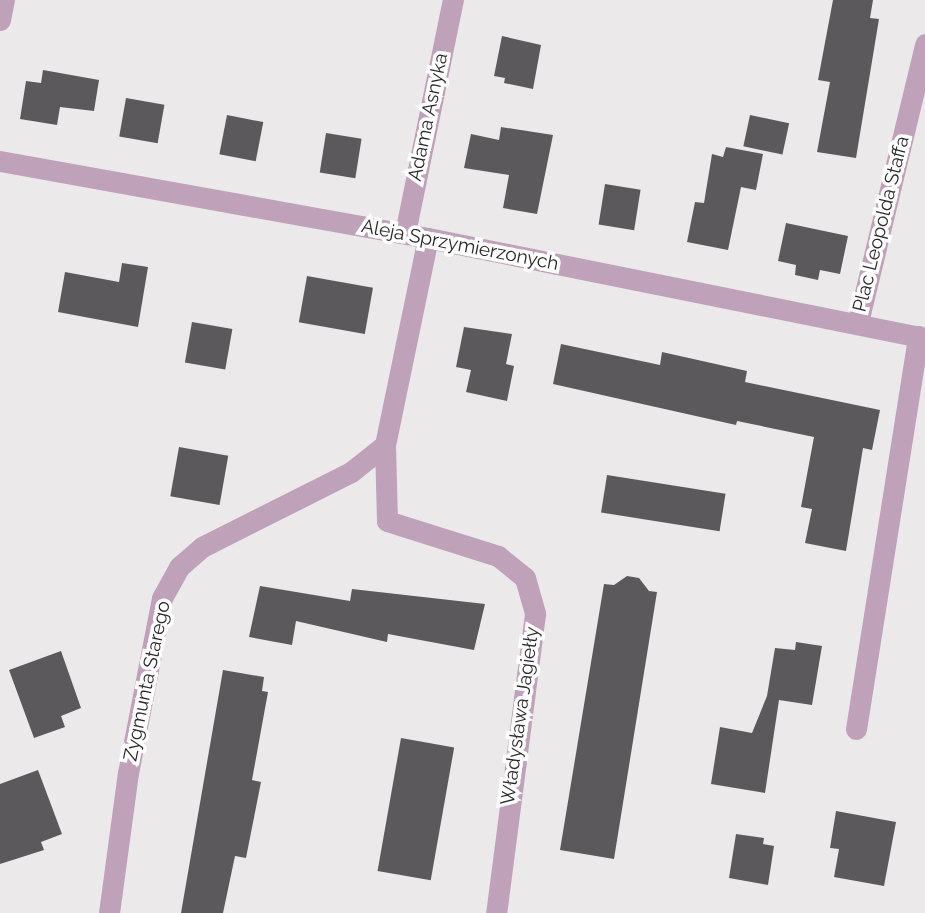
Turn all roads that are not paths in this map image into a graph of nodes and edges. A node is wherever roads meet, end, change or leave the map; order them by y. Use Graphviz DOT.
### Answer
graph roads {
  1 [pos="4,0"];
  2 [pos="453,0"];
  3 [pos="0,20"];
  4 [pos="925,44"];
  5 [pos="0,161"];
  6 [pos="405,233"];
  7 [pos="428,238"];
  8 [pos="858,322"];
  9 [pos="922,337"];
  10 [pos="385,445"];
  11 [pos="856,729"];
  12 [pos="109,913"];
  13 [pos="496,913"];
  1 -- 3 [label="street"];
  2 -- 6 [label="street, Adama Asnyka"];
  4 -- 8 [label="street, Plac Leopolda Staffa"];
  5 -- 6 [label="street, Aleja Sprzymierzonych"];
  6 -- 7 [label="street, Aleja Sprzymierzonych"];
  7 -- 8 [label="street, Aleja Sprzymierzonych"];
  7 -- 10 [label="street"];
  8 -- 9 [label="street, Aleja Sprzymierzonych"];
  9 -- 11 [label="street, Aleja Sprzymierzonych"];
  10 -- 12 [label="street, Zygmunta Starego"];
  10 -- 13 [label="street, Władysława Jagiełły"];
}
